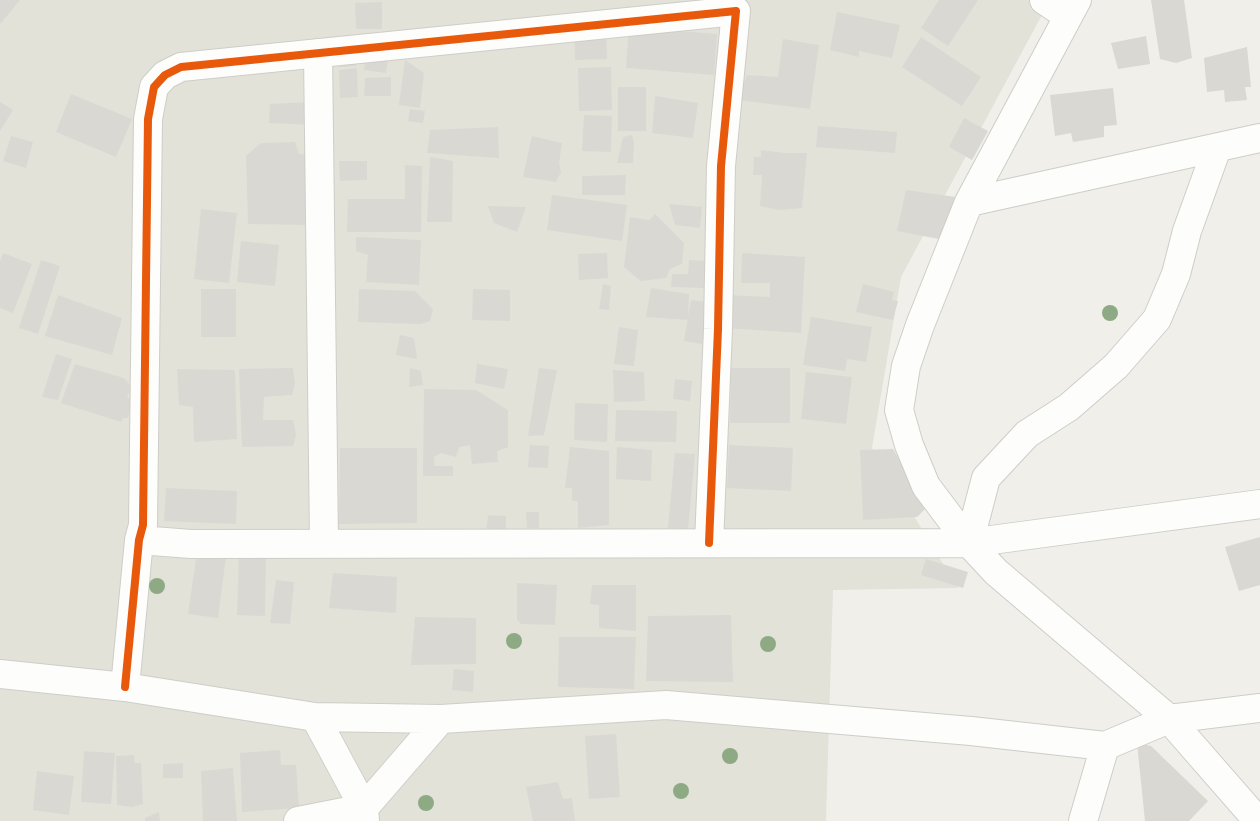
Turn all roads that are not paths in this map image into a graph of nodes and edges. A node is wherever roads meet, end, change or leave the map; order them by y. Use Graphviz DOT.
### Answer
graph roads {
  1 [pos="1044,0"];
  2 [pos="1073,8"];
  3 [pos="318,53"];
  4 [pos="1260,138"];
  5 [pos="1217,148"];
  6 [pos="970,202"];
  7 [pos="1260,504"];
  8 [pos="139,540"];
  9 [pos="709,543"];
  10 [pos="970,543"];
  11 [pos="324,544"];
  12 [pos="0,674"];
  13 [pos="125,687"];
  14 [pos="1260,708"];
  15 [pos="315,717"];
  16 [pos="441,718"];
  17 [pos="1169,719"];
  18 [pos="1105,746"];
  19 [pos="364,814"];
  20 [pos="298,821"];
  21 [pos="1083,821"];
  22 [pos="1258,821"];
  1 -- 2 [label="street"];
  2 -- 6 [label="street"];
  3 -- 8 [label="street"];
  3 -- 9 [label="street"];
  3 -- 11 [label="street"];
  4 -- 5 [label="street"];
  5 -- 6 [label="street"];
  5 -- 10 [label="street"];
  6 -- 10 [label="street"];
  7 -- 10 [label="street"];
  8 -- 11 [label="street"];
  8 -- 13 [label="street"];
  9 -- 10 [label="street"];
  9 -- 11 [label="street"];
  10 -- 17 [label="street"];
  12 -- 13 [label="street"];
  13 -- 15 [label="street"];
  14 -- 17 [label="street"];
  15 -- 16 [label="street"];
  15 -- 19 [label="street"];
  16 -- 18 [label="street"];
  16 -- 19 [label="street"];
  17 -- 18 [label="street"];
  17 -- 22 [label="street"];
  18 -- 21 [label="street"];
  19 -- 20 [label="street"];
}
